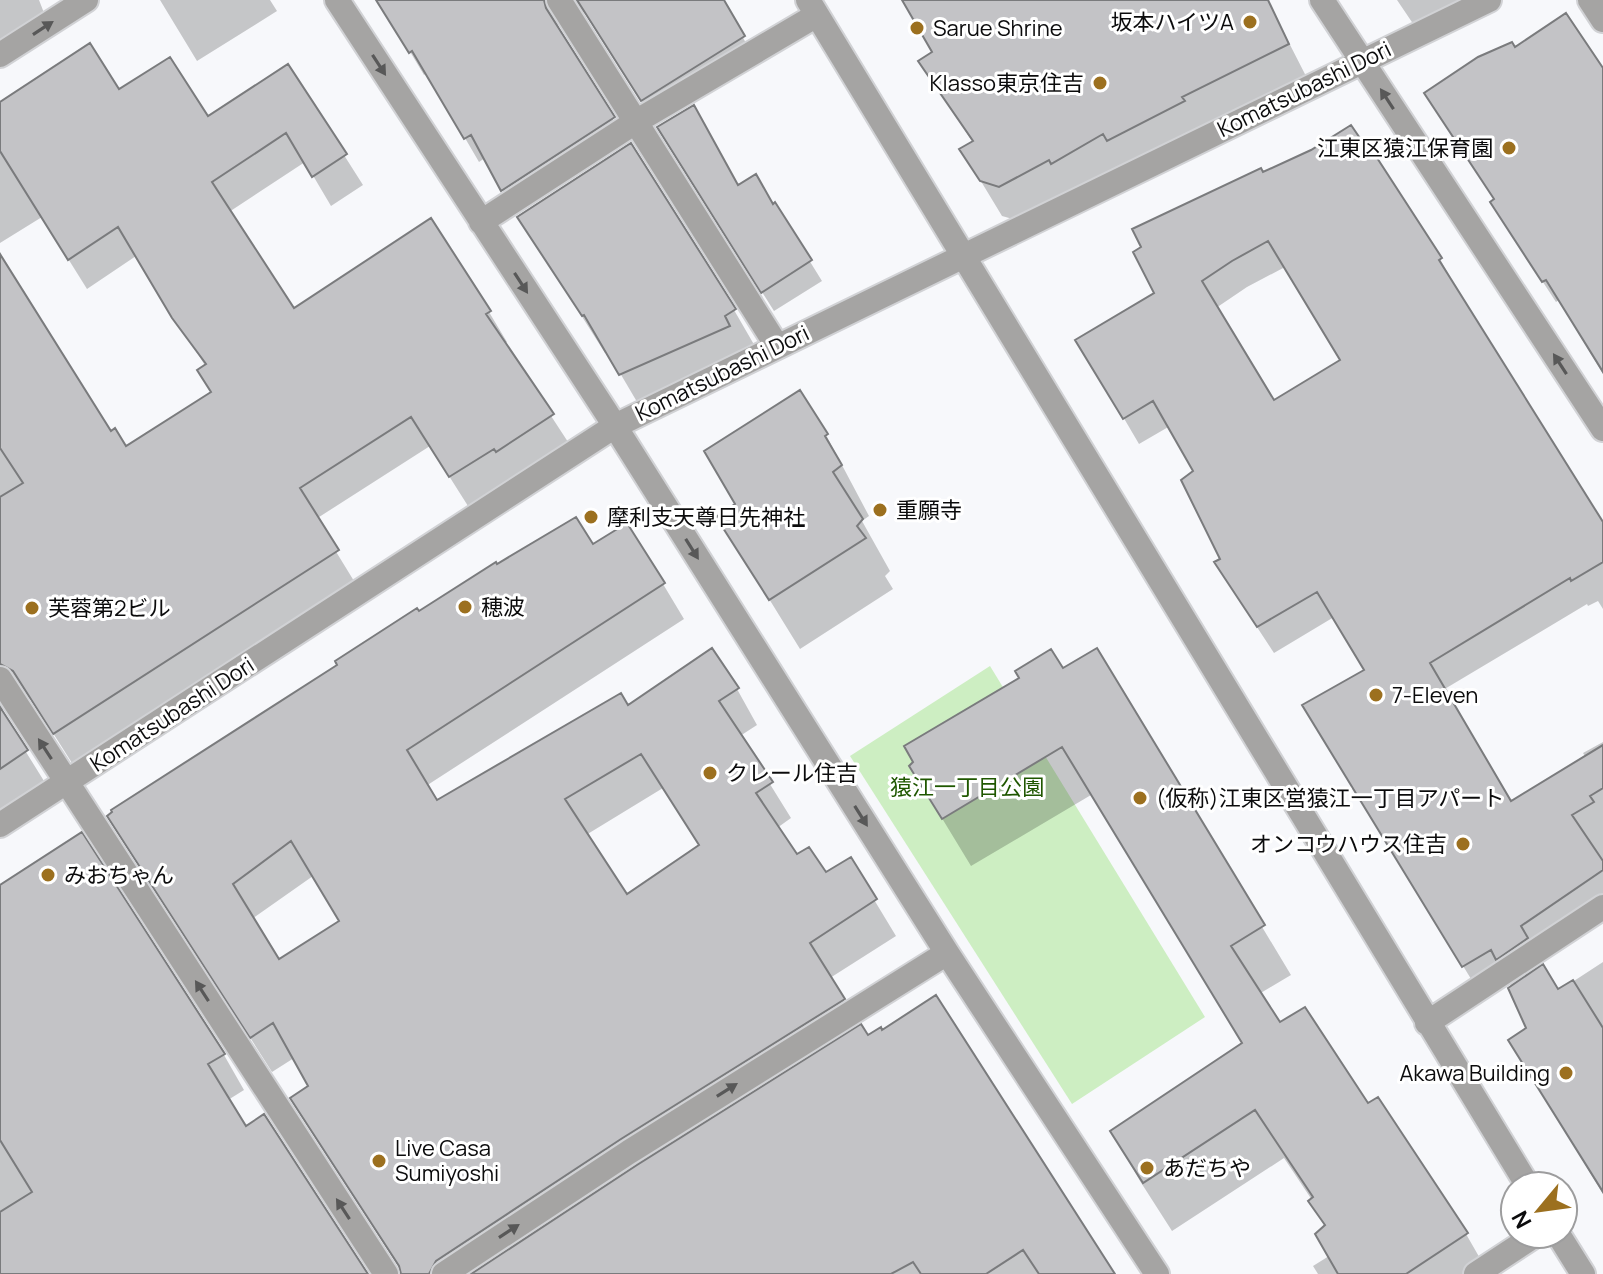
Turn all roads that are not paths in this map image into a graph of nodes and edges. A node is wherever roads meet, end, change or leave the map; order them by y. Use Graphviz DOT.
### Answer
graph roads {
  1 [pos="86,0"];
  2 [pos="337,0"];
  3 [pos="559,0"];
  4 [pos="1322,0"];
  5 [pos="1489,0"];
  6 [pos="1590,0"];
  7 [pos="812,7"];
  8 [pos="1603,20"];
  9 [pos="0,55"];
  10 [pos="1361,61"];
  11 [pos="637,121"];
  12 [pos="481,222"];
  13 [pos="961,256"];
  14 [pos="777,346"];
  15 [pos="615,426"];
  16 [pos="1603,429"];
  17 [pos="0,679"];
  18 [pos="66,781"];
  19 [pos="0,825"];
  20 [pos="1603,907"];
  21 [pos="947,953"];
  22 [pos="1427,1023"];
  23 [pos="1518,1170"];
  24 [pos="1513,1250"];
  25 [pos="1568,1250"];
  26 [pos="386,1274"];
  27 [pos="444,1274"];
  28 [pos="1157,1274"];
  29 [pos="1476,1274"];
  30 [pos="1583,1274"];
  9 -- 1 [label="street, one-way"];
  2 -- 12 [label="street, one-way"];
  3 -- 11 [label="street"];
  4 -- 10 [label="street"];
  5 -- 10 [label="street, Komatsubashi Dori"];
  6 -- 8 [label="street"];
  7 -- 11 [label="street"];
  7 -- 13 [label="street"];
  10 -- 13 [label="street, Komatsubashi Dori"];
  16 -- 10 [label="street, one-way"];
  11 -- 12 [label="street"];
  11 -- 14 [label="street"];
  12 -- 15 [label="street, one-way"];
  13 -- 14 [label="street, Komatsubashi Dori"];
  13 -- 22 [label="street"];
  14 -- 15 [label="street, Komatsubashi Dori"];
  15 -- 18 [label="street, Komatsubashi Dori"];
  15 -- 21 [label="street, one-way"];
  18 -- 17 [label="street, one-way"];
  18 -- 19 [label="street, Komatsubashi Dori"];
  26 -- 18 [label="street, one-way"];
  20 -- 22 [label="street"];
  27 -- 21 [label="street, one-way"];
  21 -- 28 [label="street"];
  22 -- 23 [label="street"];
  24 -- 29 [label="street"];
  25 -- 30 [label="street"];
}
